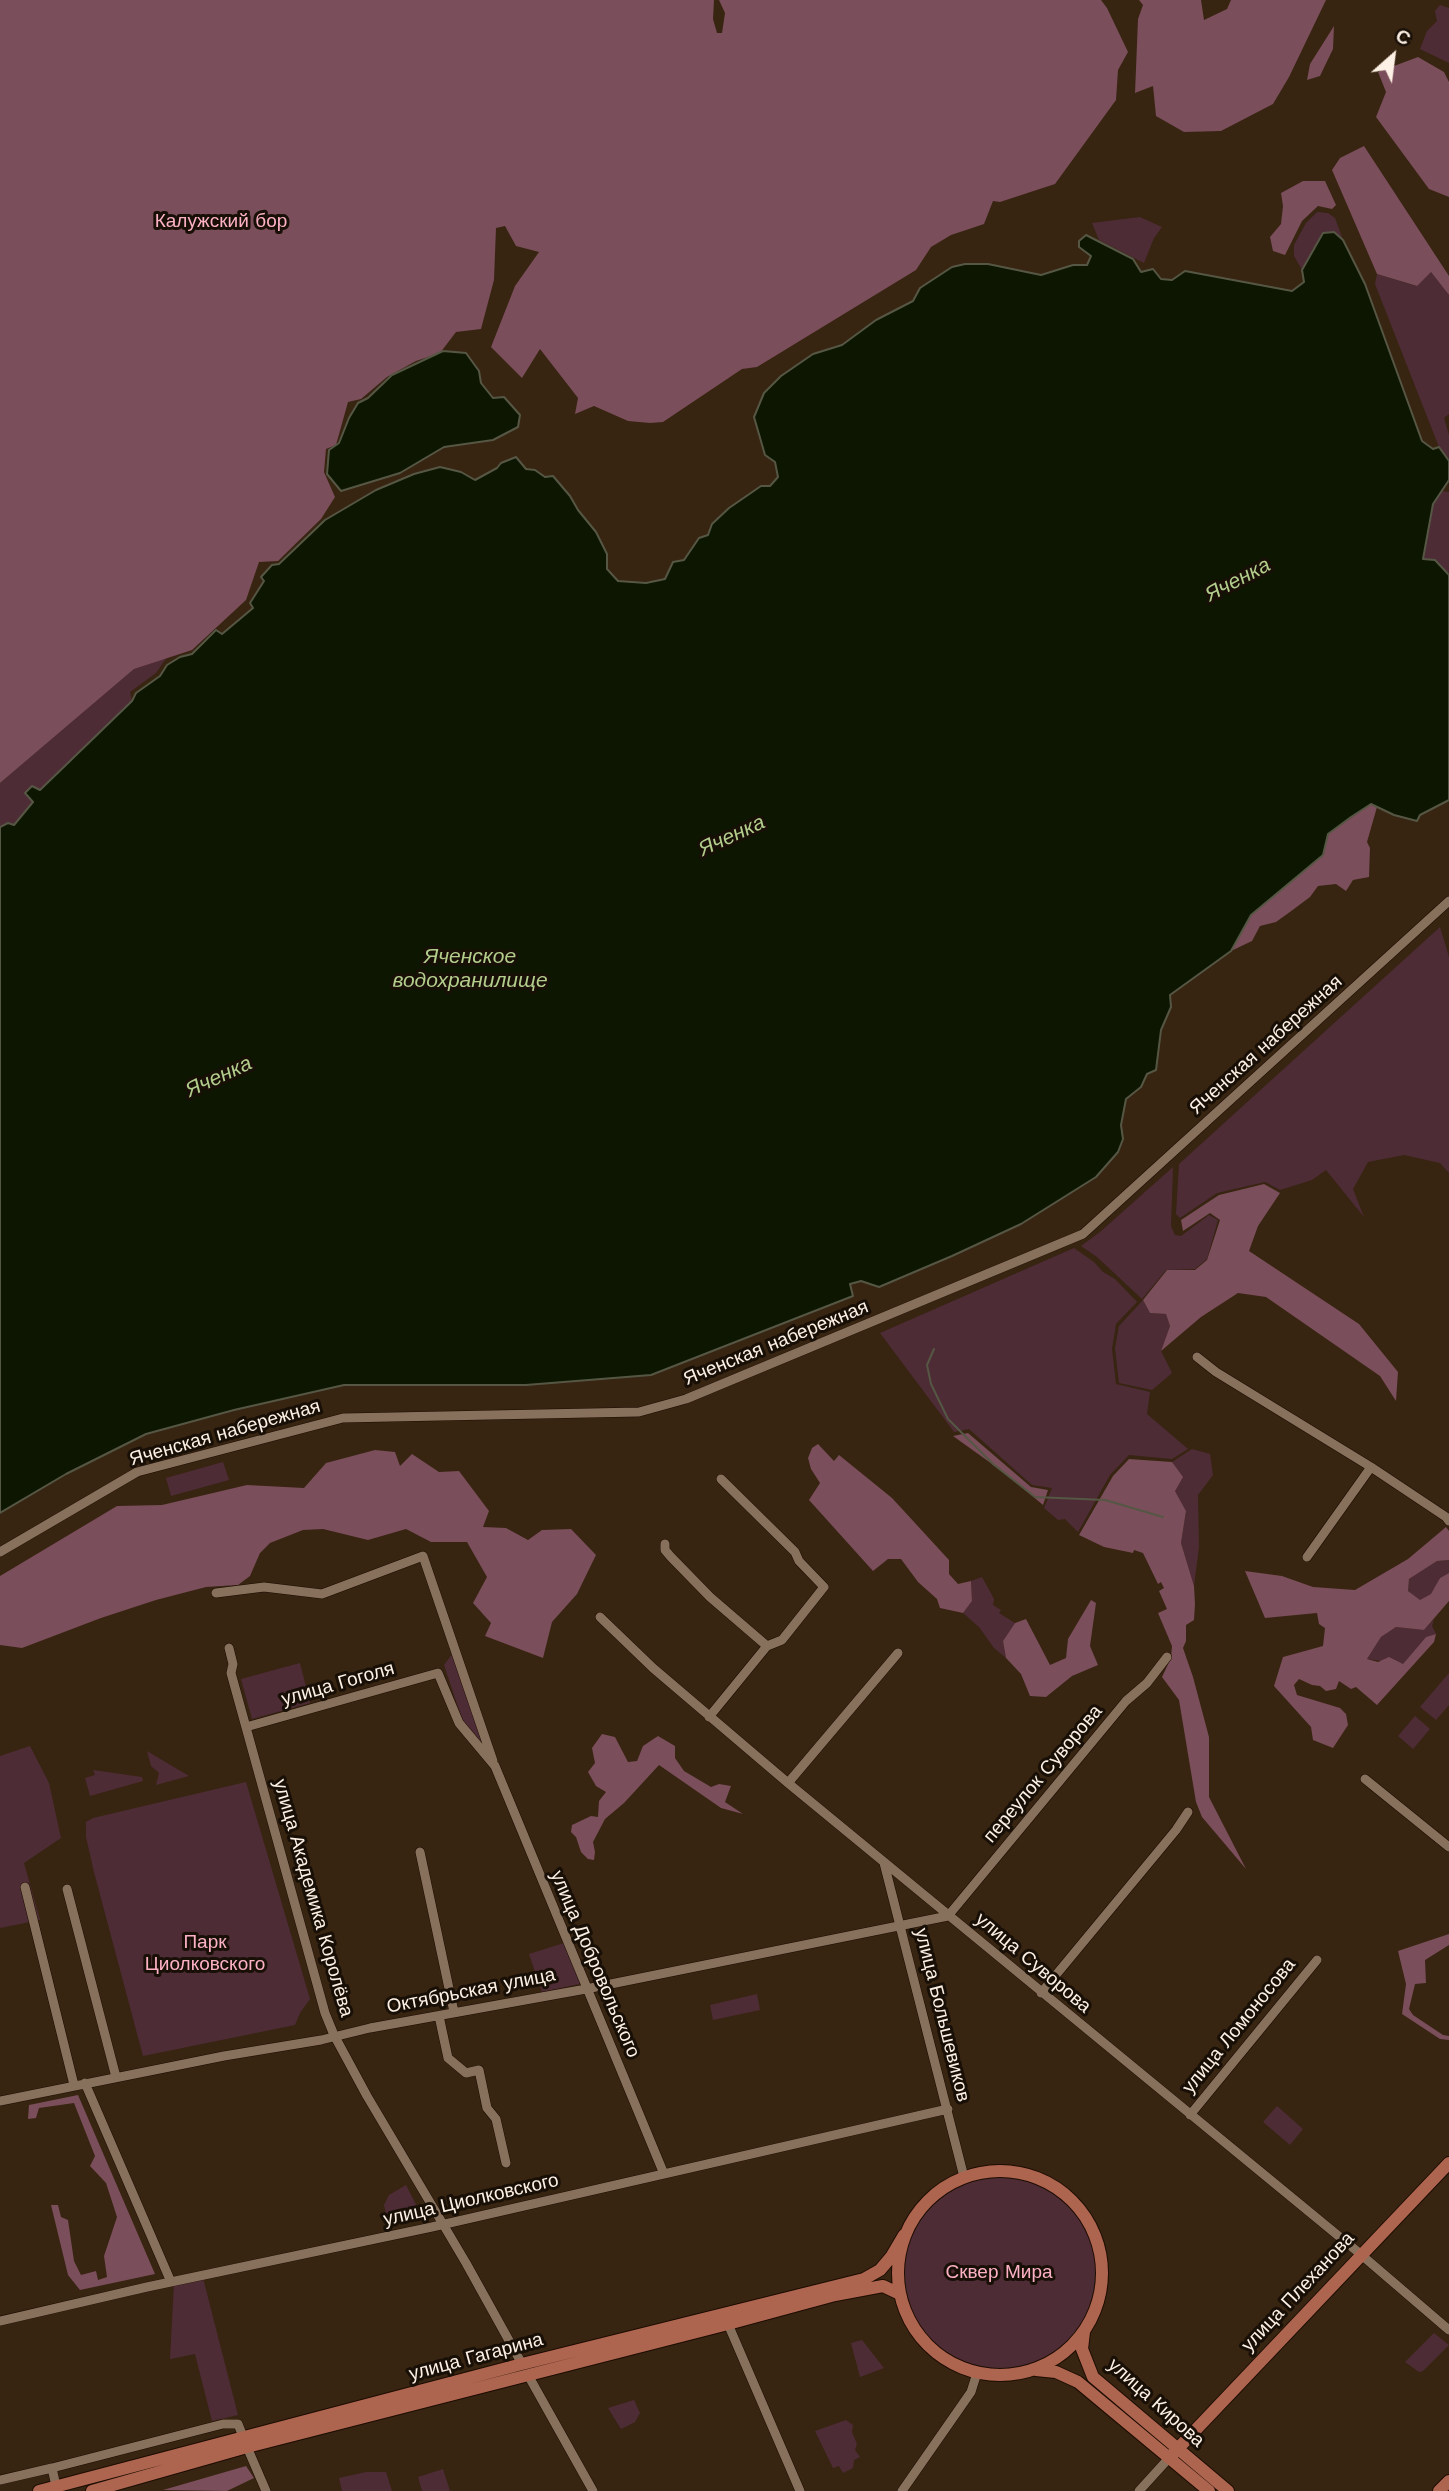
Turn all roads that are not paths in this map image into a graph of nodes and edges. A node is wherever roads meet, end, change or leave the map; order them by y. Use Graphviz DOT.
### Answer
graph roads {
  1 [pos="1449,901"];
  2 [pos="1197,1357"];
  3 [pos="1371,1467"];
  4 [pos="721,1479"];
  5 [pos="1448,1519"];
  6 [pos="665,1544"];
  7 [pos="0,1552"];
  8 [pos="1307,1557"];
  9 [pos="216,1593"];
  10 [pos="600,1617"];
  11 [pos="766,1646"];
  12 [pos="229,1648"];
  13 [pos="898,1653"];
  14 [pos="1167,1657"];
  15 [pos="438,1673"];
  16 [pos="709,1717"];
  17 [pos="246,1727"];
  18 [pos="495,1766"];
  19 [pos="1365,1779"];
  20 [pos="789,1783"];
  21 [pos="1188,1812"];
  22 [pos="1449,1847"];
  23 [pos="420,1852"];
  24 [pos="884,1863"];
  25 [pos="25,1887"];
  26 [pos="68,1889"];
  27 [pos="948,1916"];
  28 [pos="901,1925"];
  29 [pos="1317,1960"];
  30 [pos="586,1989"];
  31 [pos="1041,1993"];
  32 [pos="454,2012"];
  33 [pos="439,2016"];
  34 [pos="334,2035"];
  35 [pos="116,2077"];
  36 [pos="85,2083"];
  37 [pos="74,2085"];
  38 [pos="0,2101"];
  39 [pos="948,2109"];
  40 [pos="1190,2115"];
  41 [pos="506,2163"];
  42 [pos="1449,2163"];
  43 [pos="664,2174"];
  44 [pos="964,2176"];
  45 [pos="442,2224"];
  46 [pos="904,2235"];
  47 [pos="1360,2254"];
  48 [pos="172,2282"];
  49 [pos="900,2294"];
  50 [pos="0,2321"];
  51 [pos="728,2324"];
  52 [pos="1449,2330"];
  53 [pos="1084,2332"];
  54 [pos="525,2369"];
  55 [pos="1032,2370"];
  56 [pos="977,2373"];
  57 [pos="245,2443"];
  58 [pos="1173,2453"];
  59 [pos="47,2469"];
  60 [pos="0,2480"];
  61 [pos="1449,2481"];
  62 [pos="47,2489"];
  63 [pos="92,2491"];
  64 [pos="266,2491"];
  65 [pos="593,2491"];
  66 [pos="800,2491"];
  67 [pos="902,2491"];
  68 [pos="1139,2491"];
  69 [pos="1209,2491"];
  70 [pos="1227,2491"];
  71 [pos="1439,2491"];
  1 -- 7 [label="street, Яченская набережная"];
  2 -- 3 [label="street"];
  3 -- 5 [label="street"];
  3 -- 8 [label="street"];
  4 -- 11 [label="street"];
  6 -- 11 [label="street"];
  9 -- 18 [label="street, улица Добровольского"];
  10 -- 16 [label="street, улица Суворова"];
  11 -- 16 [label="street"];
  12 -- 17 [label="street, улица Академика Королёва"];
  13 -- 20 [label="street"];
  14 -- 27 [label="street, переулок Суворова"];
  15 -- 17 [label="street, улица Гоголя"];
  15 -- 18 [label="street, улица Добровольского"];
  16 -- 20 [label="street, улица Суворова"];
  17 -- 34 [label="street, улица Академика Королёва"];
  18 -- 30 [label="street, улица Добровольского"];
  19 -- 22 [label="street"];
  20 -- 24 [label="street, улица Суворова"];
  21 -- 31 [label="street"];
  23 -- 32 [label="street"];
  24 -- 27 [label="street, улица Суворова"];
  24 -- 28 [label="street, улица Большевиков"];
  25 -- 37 [label="street"];
  26 -- 35 [label="street"];
  27 -- 28 [label="street, Октябрьская улица"];
  27 -- 31 [label="street, улица Суворова"];
  28 -- 30 [label="street, Октябрьская улица"];
  28 -- 39 [label="street, улица Большевиков"];
  29 -- 40 [label="street, улица Ломоносова"];
  30 -- 32 [label="street, Октябрьская улица"];
  30 -- 43 [label="street, улица Добровольского"];
  31 -- 40 [label="street, улица Суворова"];
  32 -- 33 [label="street, Октябрьская улица"];
  33 -- 34 [label="street, Октябрьская улица"];
  33 -- 41 [label="street"];
  34 -- 35 [label="street, Октябрьская улица"];
  34 -- 45 [label="street, улица Академика Королёва"];
  35 -- 36 [label="street, Октябрьская улица"];
  36 -- 37 [label="street, Октябрьская улица"];
  36 -- 48 [label="street"];
  37 -- 38 [label="street, Октябрьская улица"];
  39 -- 43 [label="street, улица Циолковского"];
  39 -- 44 [label="street, улица Большевиков"];
  40 -- 47 [label="street, улица Суворова"];
  42 -- 47 [label="main road, улица Плеханова"];
  43 -- 45 [label="street, улица Циолковского"];
  44 -- 46 [label="main road"];
  44 -- 53 [label="main road"];
  45 -- 48 [label="street, улица Циолковского"];
  45 -- 54 [label="street, улица Академика Королёва"];
  46 -- 49 [label="main road"];
  46 -- 54 [label="main road, улица Гагарина"];
  47 -- 52 [label="street, улица Суворова"];
  47 -- 58 [label="main road, улица Плеханова"];
  48 -- 50 [label="street, улица Циолковского"];
  49 -- 51 [label="main road, улица Гагарина"];
  49 -- 56 [label="main road"];
  51 -- 54 [label="main road, улица Гагарина"];
  51 -- 66 [label="street"];
  53 -- 55 [label="main road"];
  53 -- 58 [label="main road, улица Кирова"];
  54 -- 57 [label="main road, улица Гагарина"];
  54 -- 65 [label="street, улица Академика Королёва"];
  55 -- 56 [label="main road"];
  55 -- 58 [label="main road, улица Кирова"];
  56 -- 67 [label="street"];
  57 -- 59 [label="street"];
  57 -- 62 [label="main road, улица Гагарина"];
  57 -- 63 [label="main road, улица Гагарина"];
  57 -- 64 [label="street"];
  58 -- 68 [label="street, улица Плеханова"];
  58 -- 69 [label="main road, улица Кирова"];
  58 -- 70 [label="main road, улица Кирова"];
  59 -- 60 [label="street"];
  59 -- 62 [label="street"];
  61 -- 71 [label="main road"];
}
